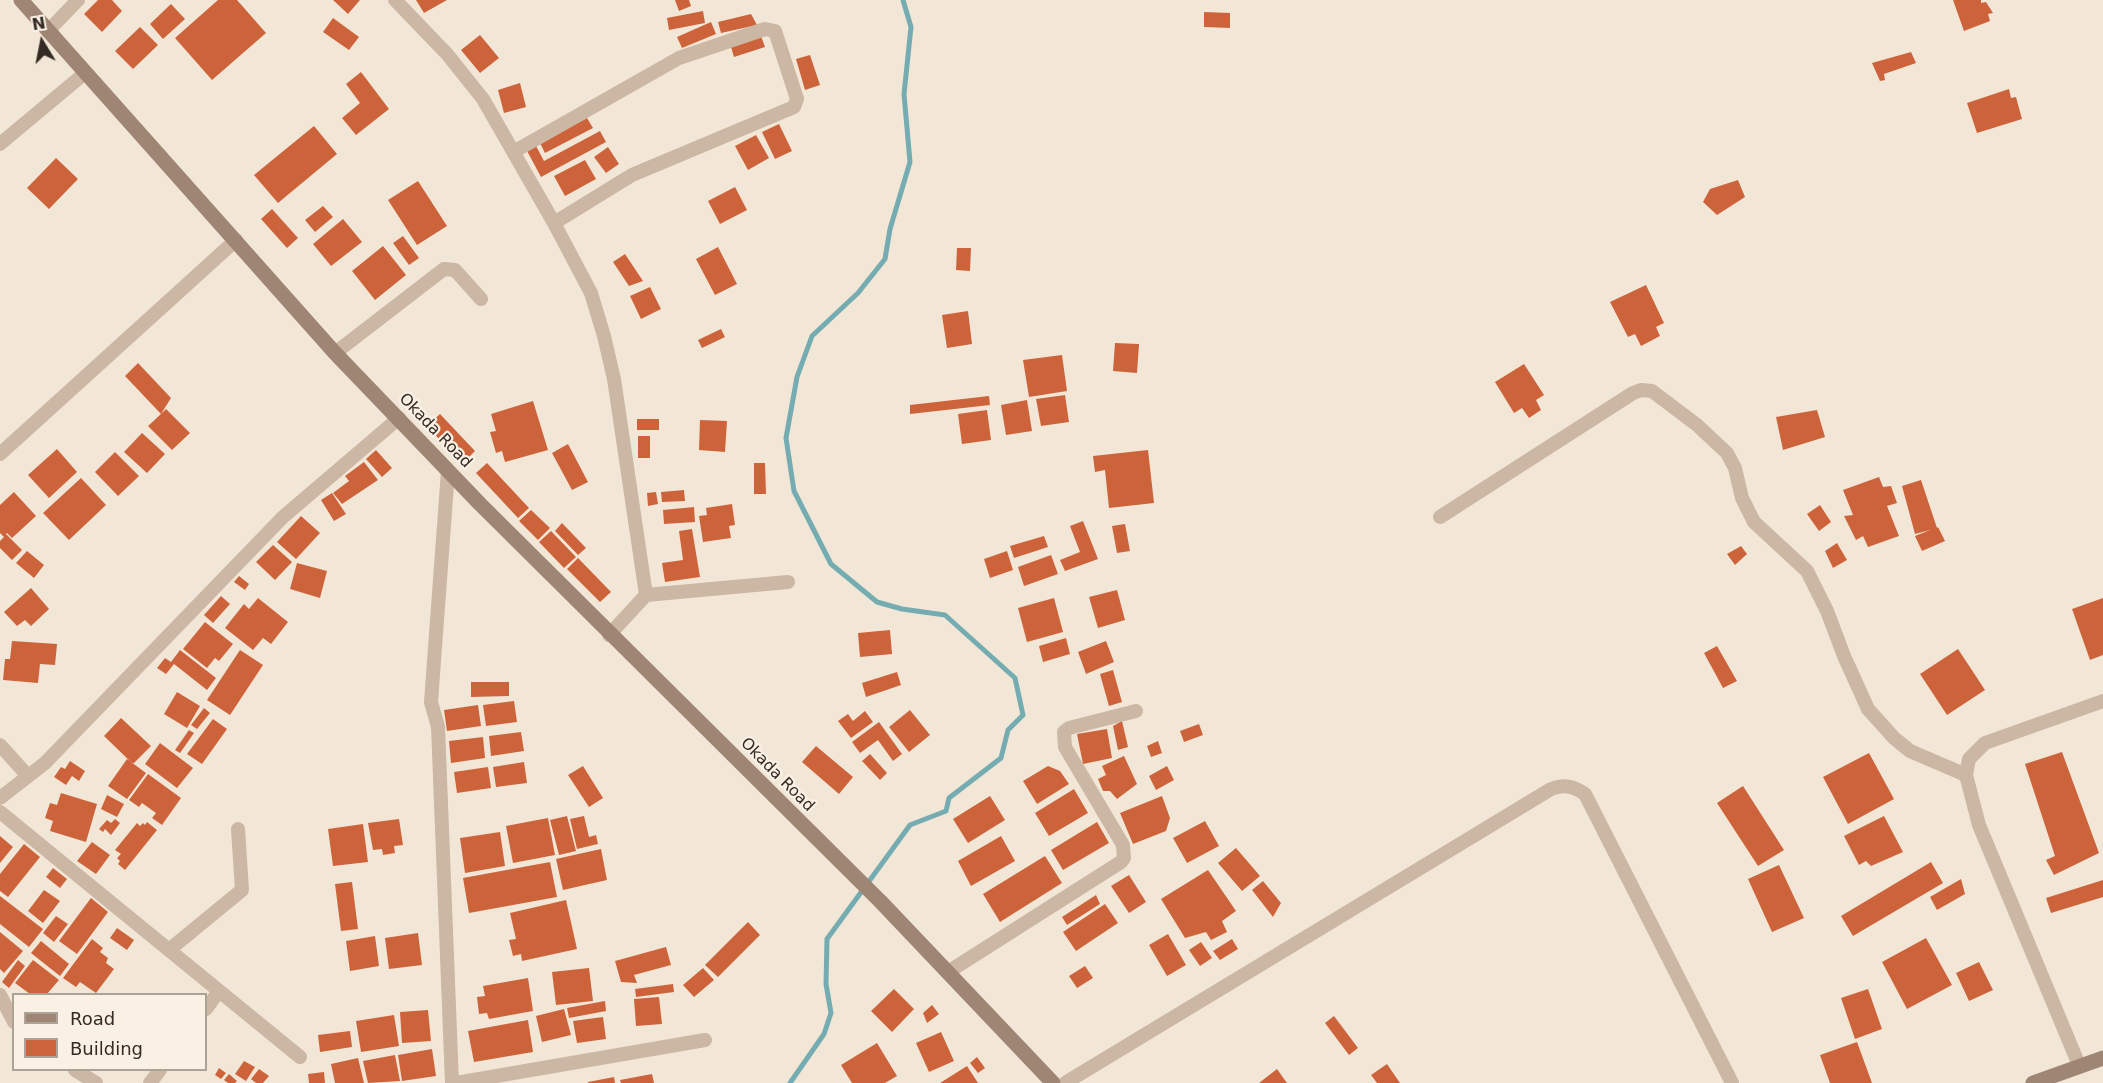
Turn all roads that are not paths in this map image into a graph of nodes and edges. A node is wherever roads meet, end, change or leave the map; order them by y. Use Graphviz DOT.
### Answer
graph roads {
  1 [pos="21,0"];
  2 [pos="78,0"];
  3 [pos="395,0"];
  4 [pos="48,31"];
  5 [pos="85,73"];
  6 [pos="0,144"];
  7 [pos="515,151"];
  8 [pos="554,223"];
  9 [pos="236,240"];
  10 [pos="481,299"];
  11 [pos="335,353"];
  12 [pos="399,418"];
  13 [pos="0,454"];
  14 [pos="448,471"];
  15 [pos="1440,517"];
  16 [pos="788,582"];
  17 [pos="646,595"];
  18 [pos="609,634"];
  19 [pos="2103,701"];
  20 [pos="1136,711"];
  21 [pos="0,745"];
  22 [pos="1965,775"];
  23 [pos="28,776"];
  24 [pos="0,798"];
  25 [pos="0,812"];
  26 [pos="238,829"];
  27 [pos="169,950"];
  28 [pos="948,972"];
  29 [pos="219,991"];
  30 [pos="0,995"];
  31 [pos="207,1008"];
  32 [pos="12,1018"];
  33 [pos="705,1040"];
  34 [pos="300,1057"];
  35 [pos="2103,1058"];
  36 [pos="2079,1065"];
  37 [pos="77,1071"];
  38 [pos="159,1071"];
  39 [pos="96,1083"];
  40 [pos="150,1083"];
  41 [pos="454,1083"];
  42 [pos="1053,1083"];
  43 [pos="1065,1083"];
  44 [pos="1732,1083"];
  45 [pos="2033,1083"];
  1 -- 4 [label="street, Okada Road"];
  2 -- 4 [label="street"];
  3 -- 7 [label="street"];
  4 -- 5 [label="street, Okada Road"];
  5 -- 6 [label="street"];
  5 -- 9 [label="street, Okada Road"];
  7 -- 8 [label="street"];
  7 -- 8 [label="street"];
  8 -- 17 [label="street"];
  9 -- 11 [label="street, Okada Road"];
  9 -- 13 [label="street"];
  10 -- 11 [label="street"];
  11 -- 12 [label="street, Okada Road"];
  12 -- 14 [label="street, Okada Road"];
  12 -- 23 [label="street"];
  14 -- 18 [label="street, Okada Road"];
  14 -- 41 [label="street"];
  15 -- 22 [label="street"];
  16 -- 17 [label="street"];
  17 -- 18 [label="street"];
  18 -- 28 [label="street, Okada Road"];
  19 -- 22 [label="street"];
  20 -- 28 [label="street"];
  21 -- 23 [label="street"];
  22 -- 36 [label="street"];
  23 -- 24 [label="street"];
  25 -- 27 [label="street"];
  26 -- 27 [label="street"];
  27 -- 29 [label="street"];
  28 -- 42 [label="street, Okada Road"];
  29 -- 31 [label="street"];
  29 -- 34 [label="street"];
  30 -- 32 [label="street"];
  33 -- 41 [label="street"];
  35 -- 36 [label="street"];
  36 -- 45 [label="street"];
  37 -- 39 [label="street"];
  38 -- 40 [label="street"];
  43 -- 44 [label="street"];
}
